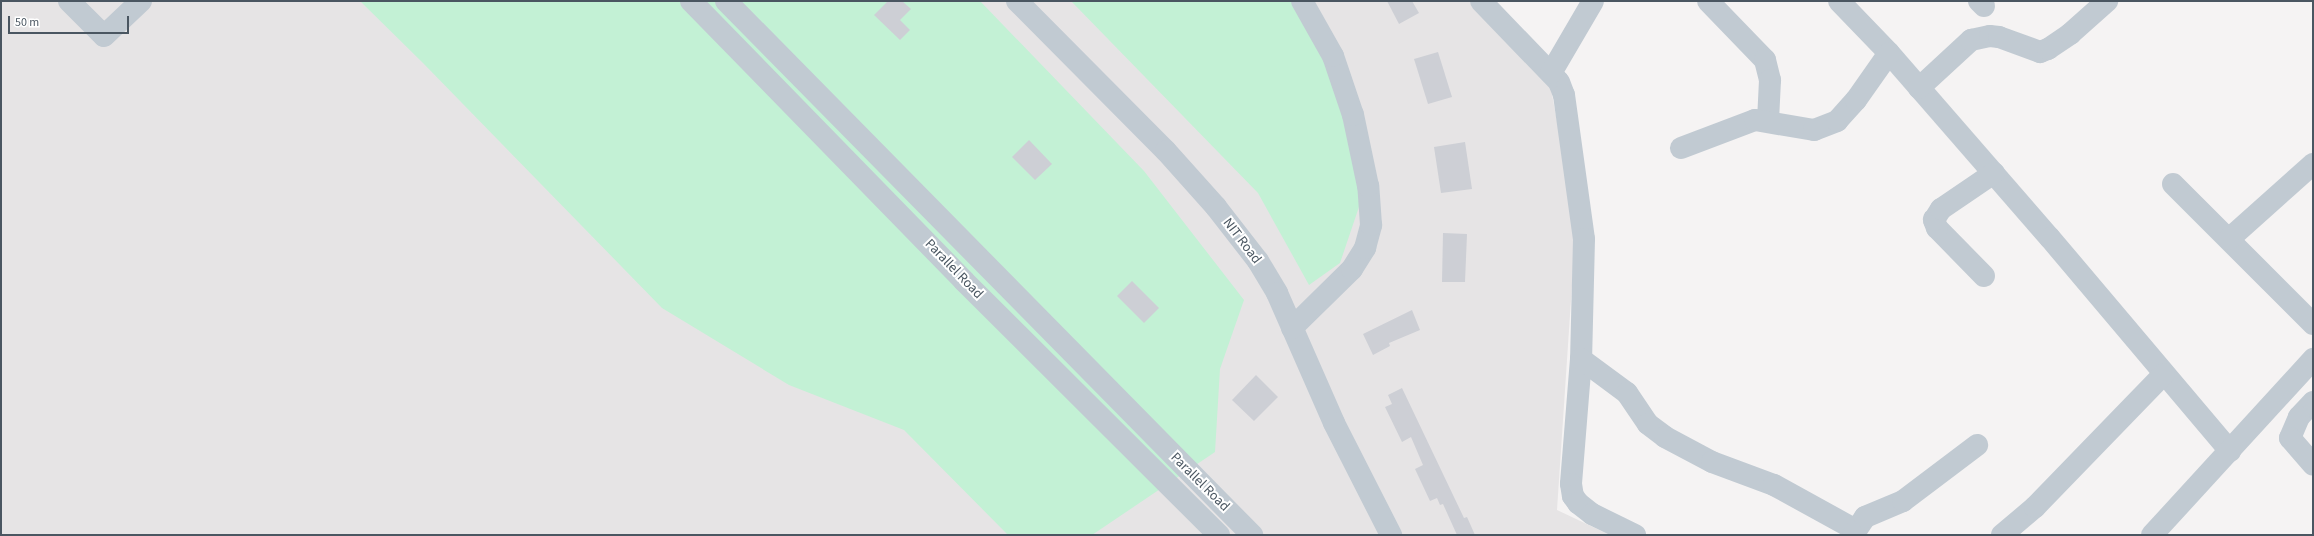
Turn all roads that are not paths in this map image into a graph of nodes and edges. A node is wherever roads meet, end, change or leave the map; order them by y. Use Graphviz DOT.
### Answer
graph roads {
  1 [pos="69,1"];
  2 [pos="141,1"];
  3 [pos="691,1"];
  4 [pos="1017,1"];
  5 [pos="1302,1"];
  6 [pos="1481,1"];
  7 [pos="1593,1"];
  8 [pos="1708,1"];
  9 [pos="1839,1"];
  10 [pos="2107,1"];
  11 [pos="731,2"];
  12 [pos="1889,53"];
  13 [pos="1551,74"];
  14 [pos="1919,88"];
  15 [pos="1768,121"];
  16 [pos="1681,148"];
  17 [pos="2313,164"];
  18 [pos="1994,173"];
  19 [pos="2173,184"];
  20 [pos="2230,239"];
  21 [pos="1984,276"];
  22 [pos="2313,324"];
  23 [pos="1292,328"];
  24 [pos="1581,359"];
  25 [pos="2313,359"];
  26 [pos="2164,374"];
  27 [pos="2313,402"];
  28 [pos="1977,445"];
  29 [pos="2230,451"];
  30 [pos="2313,464"];
  31 [pos="1855,532"];
  32 [pos="1219,535"];
  33 [pos="1252,535"];
  34 [pos="1391,535"];
  35 [pos="1635,535"];
  36 [pos="2002,535"];
  37 [pos="2152,535"];
  1 -- 2 [label="street"];
  3 -- 32 [label="street, Parallel Road"];
  4 -- 23 [label="street, NIT Road"];
  5 -- 23 [label="street"];
  6 -- 13 [label="street"];
  7 -- 13 [label="street"];
  8 -- 15 [label="street"];
  9 -- 12 [label="street"];
  10 -- 14 [label="street"];
  11 -- 33 [label="street, Parallel Road"];
  12 -- 14 [label="street"];
  12 -- 15 [label="street"];
  13 -- 24 [label="street"];
  14 -- 18 [label="street"];
  15 -- 16 [label="street"];
  17 -- 20 [label="street"];
  18 -- 21 [label="street"];
  18 -- 26 [label="street"];
  19 -- 20 [label="street"];
  20 -- 22 [label="street"];
  23 -- 34 [label="street, NIT Road"];
  24 -- 31 [label="street"];
  24 -- 35 [label="street"];
  25 -- 29 [label="street"];
  26 -- 29 [label="street"];
  26 -- 36 [label="street"];
  27 -- 30 [label="street"];
  28 -- 31 [label="street"];
  29 -- 37 [label="street"];
}
